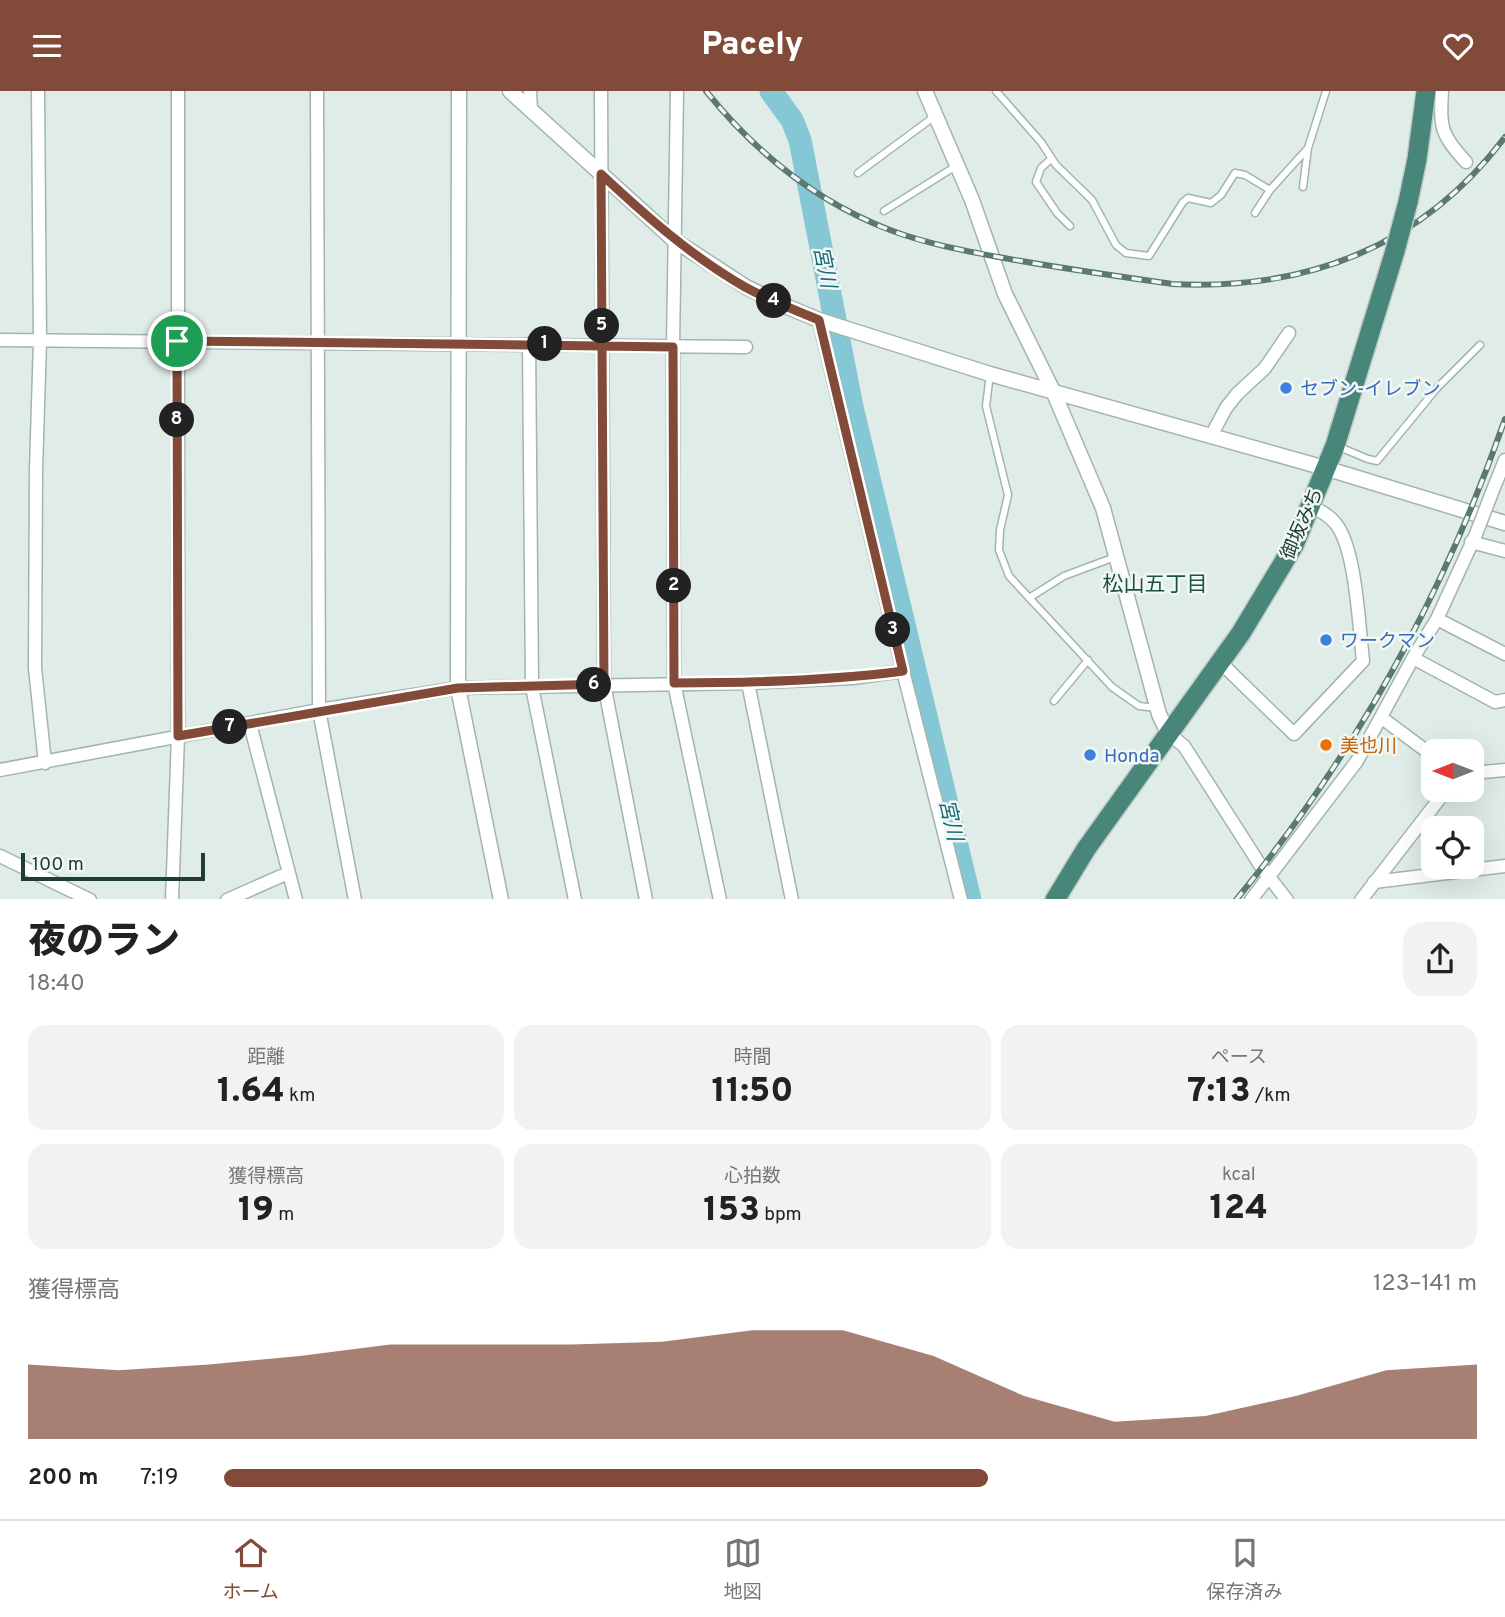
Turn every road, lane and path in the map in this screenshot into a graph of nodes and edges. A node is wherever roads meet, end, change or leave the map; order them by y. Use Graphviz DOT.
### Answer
graph roads {
  1 [pos="38,91"];
  2 [pos="178,91"];
  3 [pos="317,91"];
  4 [pos="459,91"];
  5 [pos="510,91"];
  6 [pos="530,91"];
  7 [pos="601,91"];
  8 [pos="677,91"];
  9 [pos="925,91"];
  10 [pos="996,91"];
  11 [pos="1326,91"];
  12 [pos="1426,91"];
  13 [pos="1442,91"];
  14 [pos="531,110"];
  15 [pos="936,116"];
  16 [pos="1308,148"];
  17 [pos="1051,159"];
  18 [pos="1465,162"];
  19 [pos="957,165"];
  20 [pos="858,173"];
  21 [pos="601,174"];
  22 [pos="1303,187"];
  23 [pos="1270,190"];
  24 [pos="884,211"];
  25 [pos="1255,213"];
  26 [pos="1070,226"];
  27 [pos="674,240"];
  28 [pos="824,321"];
  29 [pos="1289,333"];
  30 [pos="0,340"];
  31 [pos="40,340"];
  32 [pos="177,341"];
  33 [pos="317,343"];
  34 [pos="458,343"];
  35 [pos="530,344"];
  36 [pos="1480,345"];
  37 [pos="602,346"];
  38 [pos="673,347"];
  39 [pos="746,347"];
  40 [pos="990,374"];
  41 [pos="1053,391"];
  42 [pos="1211,436"];
  43 [pos="1335,446"];
  44 [pos="1505,460"];
  45 [pos="1325,468"];
  46 [pos="1309,506"];
  47 [pos="1505,523"];
  48 [pos="1473,538"];
  49 [pos="1505,551"];
  50 [pos="1117,557"];
  51 [pos="1029,598"];
  52 [pos="1437,619"];
  53 [pos="1505,654"];
  54 [pos="1413,658"];
  55 [pos="1088,660"];
  56 [pos="1220,663"];
  57 [pos="903,671"];
  58 [pos="674,683"];
  59 [pos="748,683"];
  60 [pos="604,684"];
  61 [pos="532,687"];
  62 [pos="458,688"];
  63 [pos="1505,700"];
  64 [pos="1054,701"];
  65 [pos="1157,708"];
  66 [pos="319,711"];
  67 [pos="1382,718"];
  68 [pos="250,724"];
  69 [pos="1168,733"];
  70 [pos="178,736"];
  71 [pos="1421,748"];
  72 [pos="45,762"];
  73 [pos="0,770"];
  74 [pos="1505,770"];
  75 [pos="1484,772"];
  76 [pos="1437,802"];
  77 [pos="0,856"];
  78 [pos="1505,866"];
  79 [pos="288,873"];
  80 [pos="1270,878"];
  81 [pos="1374,882"];
  82 [pos="90,899"];
  83 [pos="172,899"];
  84 [pos="227,899"];
  85 [pos="296,899"];
  86 [pos="355,899"];
  87 [pos="501,899"];
  88 [pos="575,899"];
  89 [pos="646,899"];
  90 [pos="720,899"];
  91 [pos="792,899"];
  92 [pos="961,899"];
  93 [pos="1055,899"];
  94 [pos="1251,899"];
  95 [pos="1287,899"];
  96 [pos="1361,899"];
  1 -- 31 [label="street"];
  2 -- 32 [label="street"];
  3 -- 33 [label="street"];
  4 -- 34 [label="street"];
  5 -- 14 [label="street"];
  6 -- 14 [label="street"];
  7 -- 21 [label="street"];
  8 -- 27 [label="street"];
  9 -- 15 [label="street"];
  10 -- 17 [label="lane"];
  11 -- 16 [label="lane"];
  12 -- 43 [label="highway, 御坂みち, bridge"];
  13 -- 18 [label="street"];
  14 -- 21 [label="street"];
  15 -- 19 [label="street"];
  15 -- 20 [label="lane"];
  16 -- 22 [label="lane"];
  16 -- 23 [label="lane"];
  17 -- 23 [label="lane"];
  17 -- 26 [label="lane"];
  19 -- 24 [label="lane"];
  19 -- 41 [label="street"];
  21 -- 27 [label="street"];
  21 -- 37 [label="street"];
  23 -- 25 [label="lane"];
  27 -- 28 [label="street"];
  27 -- 38 [label="street"];
  28 -- 40 [label="street"];
  28 -- 57 [label="street"];
  29 -- 42 [label="street"];
  30 -- 31 [label="street"];
  31 -- 32 [label="street"];
  31 -- 72 [label="street"];
  32 -- 33 [label="street"];
  32 -- 70 [label="street"];
  33 -- 34 [label="street"];
  33 -- 66 [label="street"];
  34 -- 35 [label="street"];
  34 -- 62 [label="street"];
  35 -- 37 [label="street"];
  35 -- 61 [label="street"];
  36 -- 43 [label="lane"];
  37 -- 38 [label="street"];
  37 -- 60 [label="street"];
  38 -- 39 [label="street"];
  38 -- 58 [label="street"];
  40 -- 41 [label="street"];
  40 -- 51 [label="lane"];
  41 -- 42 [label="street"];
  41 -- 50 [label="street"];
  42 -- 45 [label="street"];
  43 -- 45 [label="highway, 御坂みち"];
  44 -- 48 [label="street, bridge"];
  45 -- 46 [label="highway, 御坂みち"];
  45 -- 47 [label="street"];
  46 -- 56 [label="highway, 御坂みち"];
  46 -- 56 [label="street"];
  48 -- 49 [label="street"];
  48 -- 52 [label="street"];
  50 -- 51 [label="lane"];
  50 -- 65 [label="street"];
  51 -- 55 [label="lane"];
  52 -- 53 [label="street"];
  52 -- 54 [label="street"];
  54 -- 63 [label="street"];
  54 -- 67 [label="street"];
  55 -- 64 [label="lane"];
  55 -- 65 [label="lane"];
  56 -- 69 [label="highway, 御坂みち"];
  57 -- 59 [label="street"];
  57 -- 92 [label="street"];
  58 -- 59 [label="street"];
  58 -- 60 [label="street"];
  58 -- 90 [label="street"];
  59 -- 91 [label="street"];
  60 -- 61 [label="street"];
  60 -- 89 [label="street"];
  61 -- 62 [label="street"];
  61 -- 88 [label="street"];
  62 -- 66 [label="street"];
  62 -- 87 [label="street"];
  65 -- 69 [label="street"];
  66 -- 68 [label="street"];
  66 -- 86 [label="street"];
  67 -- 71 [label="street"];
  67 -- 80 [label="street"];
  68 -- 70 [label="street"];
  68 -- 79 [label="street"];
  69 -- 80 [label="street"];
  69 -- 93 [label="highway, 御坂みち"];
  70 -- 72 [label="street"];
  70 -- 83 [label="street"];
  72 -- 73 [label="street"];
  74 -- 75 [label="street"];
  76 -- 81 [label="street"];
  77 -- 82 [label="street"];
  78 -- 81 [label="street"];
  79 -- 84 [label="street"];
  79 -- 85 [label="street"];
  80 -- 94 [label="street"];
  80 -- 95 [label="street"];
  81 -- 96 [label="street"];
}
